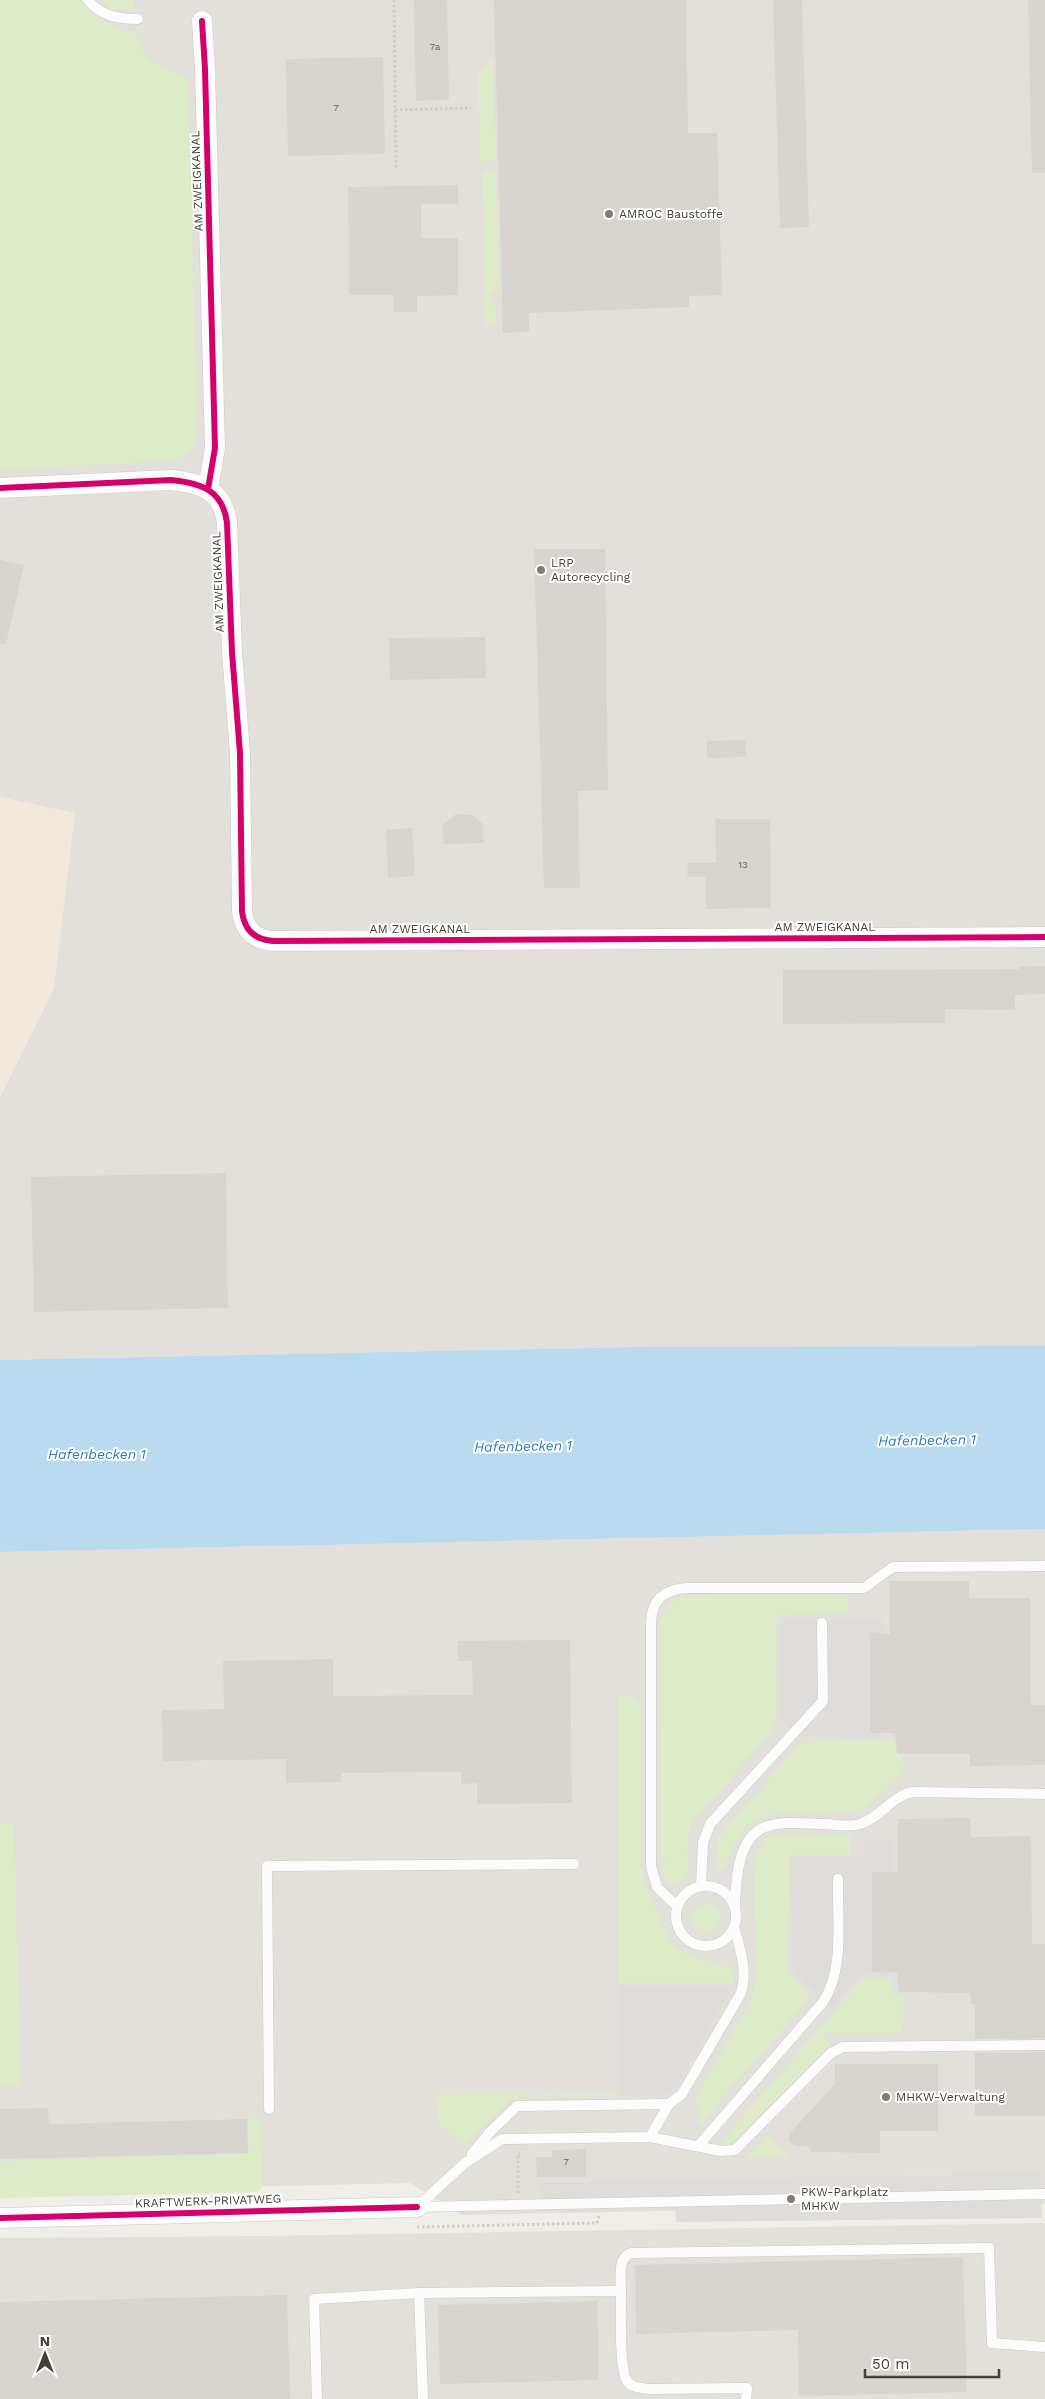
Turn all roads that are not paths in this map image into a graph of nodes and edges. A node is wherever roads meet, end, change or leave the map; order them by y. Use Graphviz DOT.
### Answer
graph roads {
  1 [pos="88,0"];
  2 [pos="138,19"];
  3 [pos="202,21"];
  4 [pos="0,488"];
  5 [pos="208,489"];
  6 [pos="1045,937"];
  7 [pos="1045,1566"];
  8 [pos="822,1623"];
  9 [pos="1045,1794"];
  10 [pos="574,1864"];
  11 [pos="838,1880"];
  12 [pos="701,1886"];
  13 [pos="735,1905"];
  14 [pos="677,1906"];
  15 [pos="734,1927"];
  16 [pos="1045,2045"];
  17 [pos="669,2104"];
  18 [pos="269,2109"];
  19 [pos="650,2137"];
  20 [pos="699,2145"];
  21 [pos="465,2163"];
  22 [pos="1045,2194"];
  23 [pos="417,2207"];
  24 [pos="0,2218"];
  25 [pos="621,2291"];
  26 [pos="419,2293"];
  27 [pos="1045,2346"];
  28 [pos="317,2399"];
  29 [pos="423,2399"];
  30 [pos="746,2399"];
  1 -- 2 [label="lane"];
  3 -- 5 [label="street, AM ZWEIGKANAL"];
  4 -- 5 [label="street"];
  5 -- 6 [label="street, AM ZWEIGKANAL"];
  7 -- 14 [label="lane"];
  8 -- 12 [label="lane"];
  9 -- 13 [label="lane"];
  10 -- 18 [label="lane"];
  11 -- 20 [label="lane"];
  12 -- 13 [label="lane"];
  12 -- 14 [label="lane"];
  13 -- 15 [label="lane"];
  14 -- 15 [label="lane"];
  15 -- 17 [label="lane"];
  16 -- 20 [label="lane"];
  17 -- 19 [label="lane"];
  17 -- 21 [label="lane"];
  19 -- 20 [label="lane"];
  19 -- 21 [label="lane"];
  21 -- 23 [label="lane"];
  22 -- 23 [label="lane"];
  23 -- 24 [label="street, KRAFTWERK-PRIVATWEG"];
  25 -- 26 [label="lane"];
  25 -- 27 [label="lane"];
  25 -- 30 [label="lane"];
  26 -- 28 [label="lane"];
  26 -- 29 [label="lane"];
}
